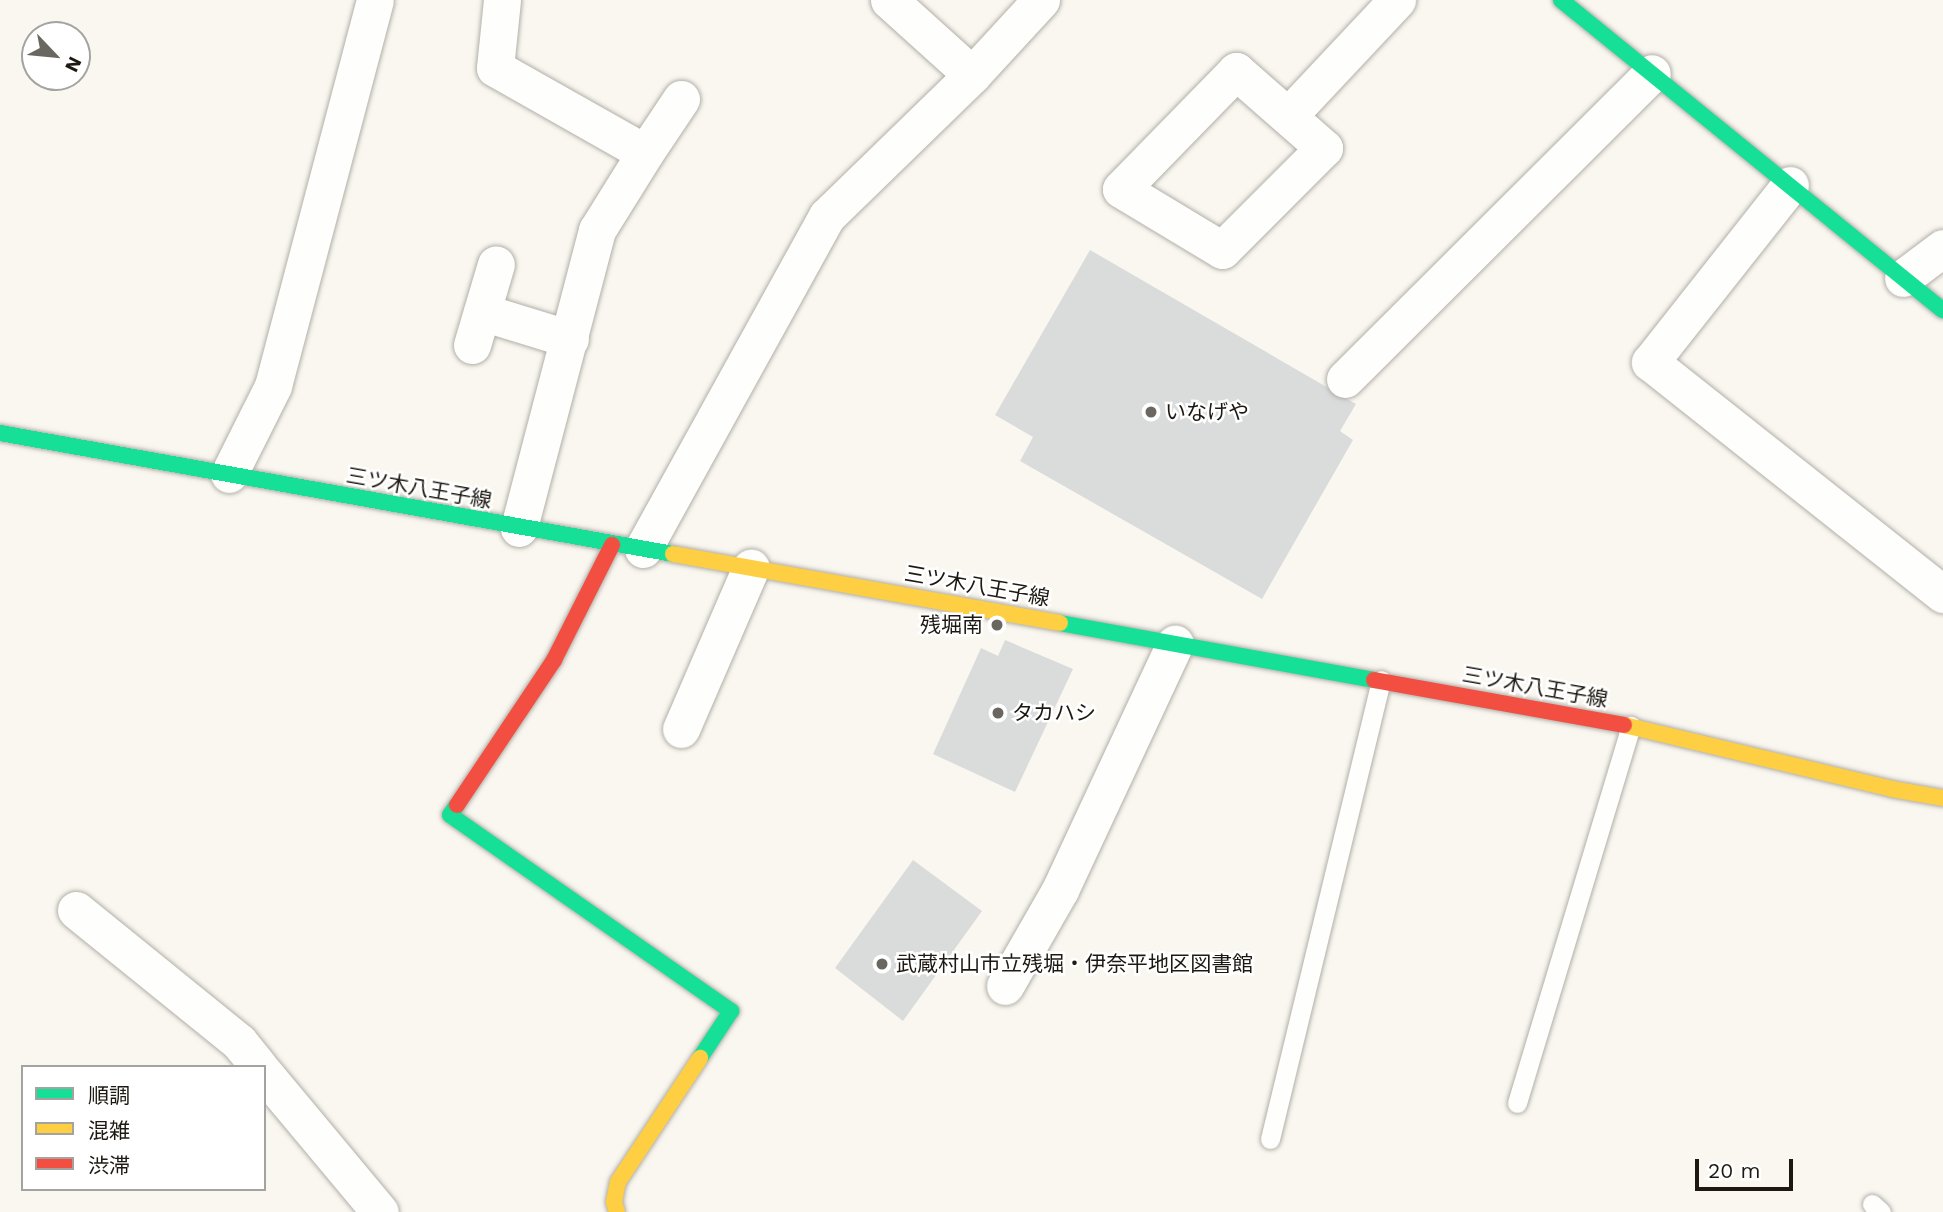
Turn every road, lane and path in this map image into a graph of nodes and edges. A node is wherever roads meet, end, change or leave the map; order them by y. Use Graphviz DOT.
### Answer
graph roads {
  1 [pos="375,0"];
  2 [pos="502,0"];
  3 [pos="890,0"];
  4 [pos="1041,0"];
  5 [pos="1397,0"];
  6 [pos="1561,0"];
  7 [pos="1651,73"];
  8 [pos="972,75"];
  9 [pos="681,99"];
  10 [pos="1289,115"];
  11 [pos="645,153"];
  12 [pos="1790,185"];
  13 [pos="1943,248"];
  14 [pos="496,264"];
  15 [pos="1903,278"];
  16 [pos="1943,310"];
  17 [pos="570,339"];
  18 [pos="1345,379"];
  19 [pos="0,433"];
  20 [pos="229,474"];
  21 [pos="519,528"];
  22 [pos="627,547"];
  23 [pos="751,567"];
  24 [pos="1943,594"];
  25 [pos="1175,643"];
  26 [pos="1381,680"];
  27 [pos="1632,726"];
  28 [pos="681,729"];
  29 [pos="1943,798"];
  30 [pos="76,910"];
  31 [pos="1005,986"];
  32 [pos="257,1065"];
  33 [pos="266,1075"];
  34 [pos="1517,1102"];
  35 [pos="1269,1139"];
  36 [pos="380,1212"];
  37 [pos="617,1212"];
  1 -- 20 [label="street"];
  2 -- 11 [label="street"];
  3 -- 8 [label="street"];
  4 -- 8 [label="street"];
  5 -- 10 [label="street"];
  6 -- 7 [label="main road"];
  7 -- 12 [label="main road"];
  7 -- 18 [label="street"];
  8 -- 22 [label="street"];
  9 -- 11 [label="street"];
  10 -- 10 [label="street"];
  11 -- 17 [label="street"];
  12 -- 15 [label="main road"];
  12 -- 24 [label="street"];
  13 -- 15 [label="street"];
  14 -- 17 [label="street"];
  15 -- 16 [label="main road"];
  17 -- 21 [label="street"];
  19 -- 20 [label="main road, 三ツ木八王子線"];
  20 -- 21 [label="main road, 三ツ木八王子線"];
  21 -- 22 [label="main road, 三ツ木八王子線"];
  22 -- 23 [label="main road, 三ツ木八王子線"];
  22 -- 37 [label="main road"];
  23 -- 25 [label="main road, 三ツ木八王子線"];
  23 -- 28 [label="street"];
  25 -- 26 [label="main road, 三ツ木八王子線"];
  25 -- 31 [label="street"];
  26 -- 27 [label="main road, 三ツ木八王子線"];
  26 -- 35 [label="lane"];
  27 -- 29 [label="main road, 三ツ木八王子線"];
  27 -- 34 [label="lane"];
  30 -- 32 [label="street"];
  33 -- 36 [label="street"];
}
